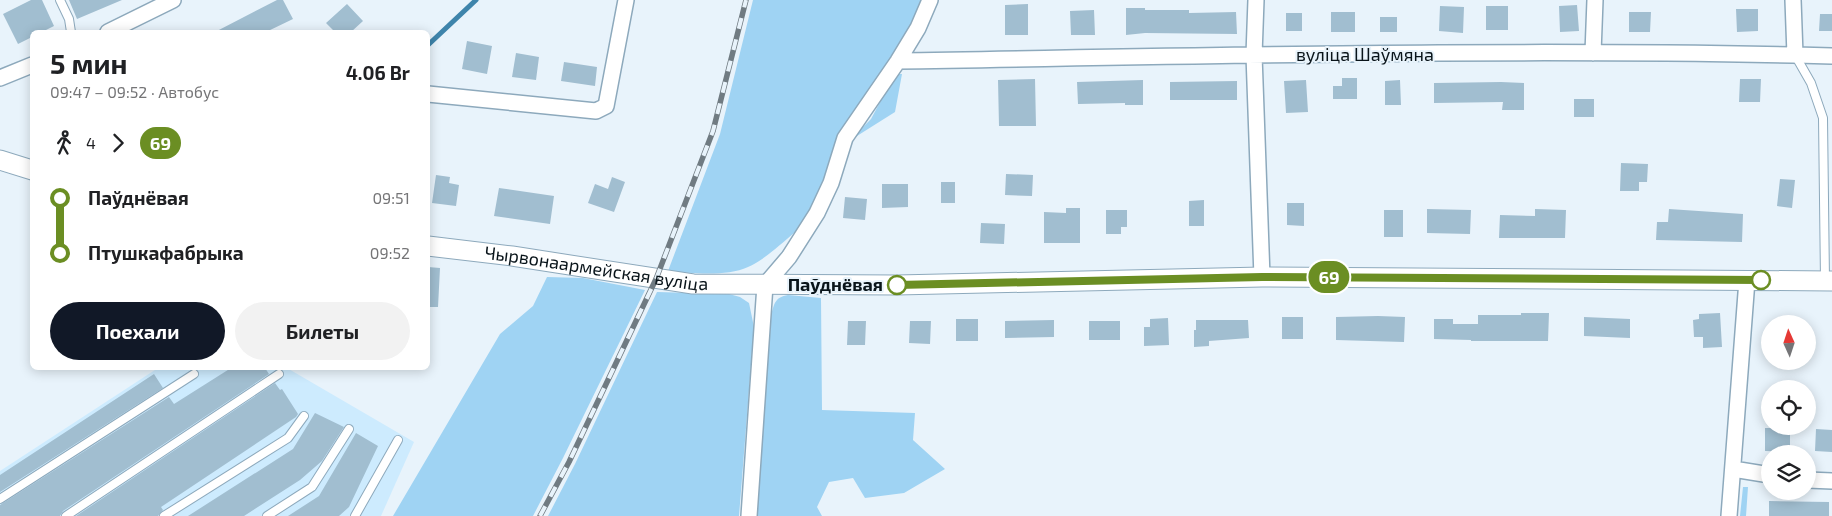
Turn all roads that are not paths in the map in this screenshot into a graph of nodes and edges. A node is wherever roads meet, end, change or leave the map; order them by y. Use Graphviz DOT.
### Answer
graph roads {
  1 [pos="60,0"];
  2 [pos="173,0"];
  3 [pos="626,0"];
  4 [pos="930,0"];
  5 [pos="1256,0"];
  6 [pos="1595,0"];
  7 [pos="1793,0"];
  8 [pos="70,30"];
  9 [pos="112,30"];
  10 [pos="1593,53"];
  11 [pos="1254,55"];
  12 [pos="1795,55"];
  13 [pos="1832,56"];
  14 [pos="898,61"];
  15 [pos="30,66"];
  16 [pos="0,78"];
  17 [pos="430,94"];
  18 [pos="0,160"];
  19 [pos="30,169"];
  20 [pos="430,246"];
  21 [pos="1262,277"];
  22 [pos="1747,280"];
  23 [pos="1828,281"];
  24 [pos="765,285"];
  25 [pos="194,374"];
  26 [pos="279,374"];
  27 [pos="304,416"];
  28 [pos="349,429"];
  29 [pos="398,440"];
  30 [pos="1733,469"];
  31 [pos="1761,474"];
  32 [pos="1816,480"];
  33 [pos="1832,481"];
  34 [pos="0,500"];
  35 [pos="66,516"];
  36 [pos="164,516"];
  37 [pos="267,516"];
  38 [pos="355,516"];
  39 [pos="749,516"];
  40 [pos="1729,516"];
  1 -- 8 [label="lane"];
  2 -- 9 [label="street"];
  3 -- 17 [label="street"];
  4 -- 14 [label="street"];
  5 -- 11 [label="street"];
  6 -- 10 [label="street"];
  7 -- 12 [label="street"];
  10 -- 11 [label="street, вуліца Шаўмяна"];
  10 -- 12 [label="street, вуліца Шаўмяна"];
  11 -- 14 [label="street, вуліца Шаўмяна"];
  11 -- 21 [label="street"];
  12 -- 13 [label="street, вуліца Шаўмяна"];
  12 -- 23 [label="lane"];
  14 -- 24 [label="street"];
  15 -- 16 [label="street"];
  18 -- 19 [label="street"];
  20 -- 24 [label="street, Чырвонаармейская вуліца"];
  21 -- 22 [label="street, Чырвонаармейская вуліца"];
  21 -- 24 [label="street, Чырвонаармейская вуліца"];
  22 -- 23 [label="street, Чырвонаармейская вуліца"];
  22 -- 30 [label="street"];
  24 -- 39 [label="street"];
  25 -- 34 [label="lane"];
  26 -- 35 [label="lane"];
  27 -- 36 [label="lane"];
  28 -- 37 [label="lane"];
  29 -- 38 [label="lane"];
  30 -- 31 [label="street"];
  30 -- 40 [label="street"];
  32 -- 33 [label="street"];
}
